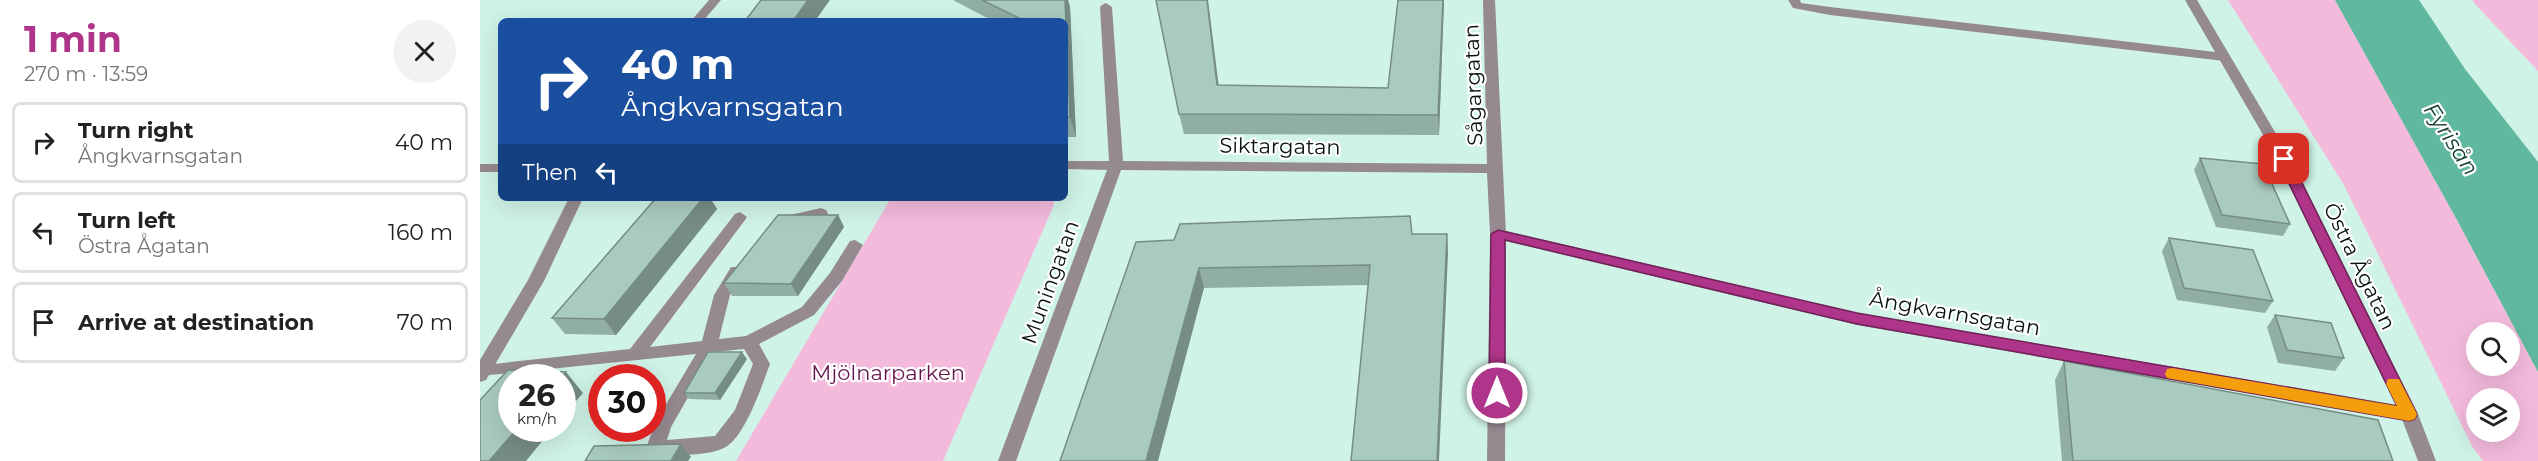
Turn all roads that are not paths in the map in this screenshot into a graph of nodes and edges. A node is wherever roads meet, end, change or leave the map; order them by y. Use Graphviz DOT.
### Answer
graph roads {
  1 [pos="715,0"];
  2 [pos="1489,0"];
  3 [pos="1794,0"];
  4 [pos="2191,0"];
  5 [pos="1106,7"];
  6 [pos="700,18"];
  7 [pos="2224,57"];
  8 [pos="1068,165"];
  9 [pos="1116,165"];
  10 [pos="480,168"];
  11 [pos="498,168"];
  12 [pos="1495,168"];
  13 [pos="575,201"];
  14 [pos="821,213"];
  15 [pos="740,217"];
  16 [pos="779,221"];
  17 [pos="1498,234"];
  18 [pos="855,245"];
  19 [pos="743,262"];
  20 [pos="749,342"];
  21 [pos="709,346"];
  22 [pos="635,354"];
  23 [pos="482,373"];
  24 [pos="2409,414"];
  25 [pos="1007,461"];
  26 [pos="1496,461"];
  27 [pos="2427,461"];
  1 -- 6 [label="street"];
  2 -- 12 [label="street, Sågargatan"];
  3 -- 7 [label="street"];
  4 -- 7 [label="street, Östra Ågatan"];
  5 -- 9 [label="street, Muningatan"];
  7 -- 24 [label="street, Östra Ågatan"];
  8 -- 9 [label="street, Siktargatan"];
  9 -- 12 [label="street, Siktargatan"];
  9 -- 25 [label="street, Muningatan"];
  10 -- 11 [label="street"];
  12 -- 17 [label="street"];
  13 -- 23 [label="street"];
  14 -- 16 [label="street"];
  15 -- 22 [label="street"];
  17 -- 24 [label="street, Ångkvarnsgatan"];
  17 -- 26 [label="street"];
  18 -- 20 [label="street"];
  19 -- 21 [label="street"];
  20 -- 21 [label="street"];
  20 -- 21 [label="street"];
  21 -- 22 [label="street"];
  22 -- 23 [label="street"];
  24 -- 27 [label="street, Östra Ågatan"];
}
